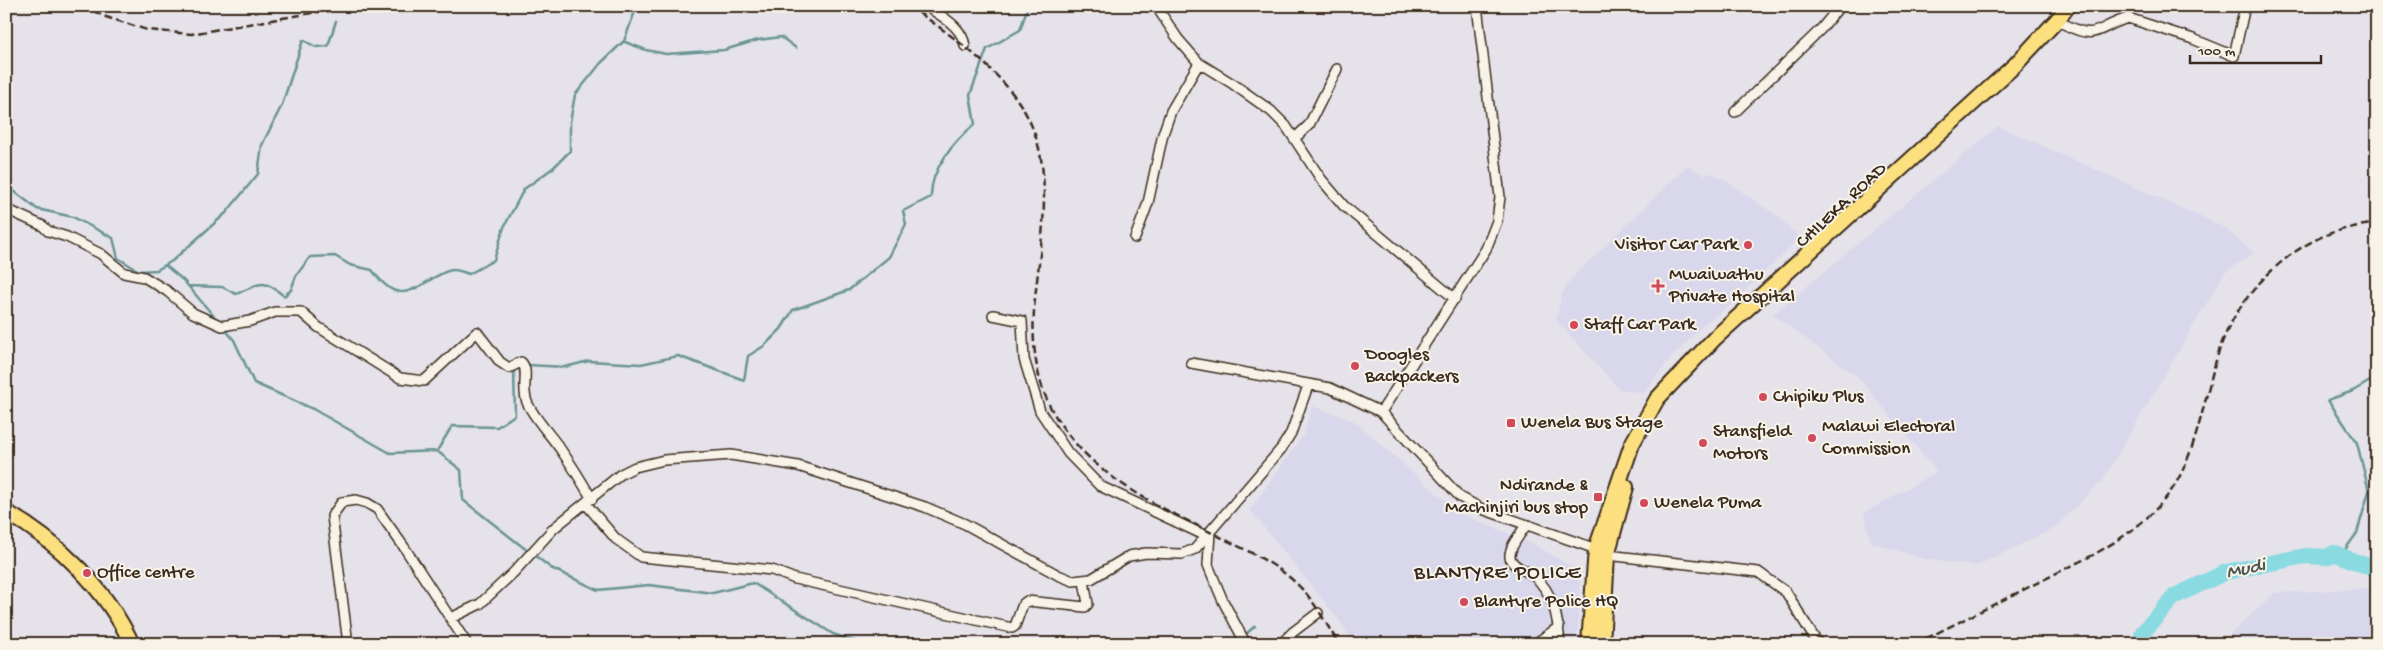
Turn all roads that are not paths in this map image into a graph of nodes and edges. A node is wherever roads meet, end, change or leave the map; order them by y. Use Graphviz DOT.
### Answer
graph roads {
  1 [pos="927,6"];
  2 [pos="1156,6"];
  3 [pos="1477,6"];
  4 [pos="1840,6"];
  5 [pos="2068,6"];
  6 [pos="2077,6"];
  7 [pos="2245,6"];
  8 [pos="2064,24"];
  9 [pos="964,46"];
  10 [pos="1199,63"];
  11 [pos="1337,69"];
  12 [pos="1735,112"];
  13 [pos="1294,138"];
  14 [pos="6,209"];
  15 [pos="1135,238"];
  16 [pos="1455,300"];
  17 [pos="992,315"];
  18 [pos="1191,363"];
  19 [pos="1308,386"];
  20 [pos="1381,412"];
  21 [pos="589,502"];
  22 [pos="6,512"];
  23 [pos="1526,525"];
  24 [pos="1208,534"];
  25 [pos="1602,552"];
  26 [pos="1084,581"];
  27 [pos="1318,612"];
  28 [pos="451,618"];
  29 [pos="1559,627"];
  30 [pos="132,644"];
  31 [pos="348,644"];
  32 [pos="466,644"];
  33 [pos="1246,644"];
  34 [pos="1281,644"];
  35 [pos="1535,644"];
  36 [pos="1560,644"];
  37 [pos="1589,644"];
  38 [pos="1602,644"];
  39 [pos="1818,644"];
  1 -- 9 [label="street"];
  2 -- 10 [label="street"];
  3 -- 16 [label="street"];
  4 -- 12 [label="street"];
  5 -- 25 [label="highway"];
  6 -- 8 [label="highway, CHILEKA ROAD"];
  7 -- 8 [label="street"];
  8 -- 25 [label="highway, CHILEKA ROAD"];
  10 -- 13 [label="street"];
  10 -- 15 [label="street"];
  11 -- 13 [label="street"];
  13 -- 16 [label="street"];
  14 -- 21 [label="street"];
  16 -- 20 [label="street"];
  17 -- 24 [label="street"];
  18 -- 19 [label="street"];
  19 -- 20 [label="street"];
  19 -- 24 [label="street"];
  20 -- 23 [label="street"];
  21 -- 26 [label="street"];
  21 -- 26 [label="street"];
  21 -- 28 [label="street"];
  22 -- 30 [label="highway"];
  23 -- 25 [label="street"];
  23 -- 29 [label="street"];
  24 -- 26 [label="street"];
  24 -- 33 [label="street"];
  25 -- 37 [label="highway"];
  25 -- 38 [label="highway"];
  25 -- 39 [label="street"];
  27 -- 34 [label="street"];
  28 -- 31 [label="street"];
  28 -- 32 [label="street"];
  29 -- 35 [label="street"];
  29 -- 36 [label="street"];
}
